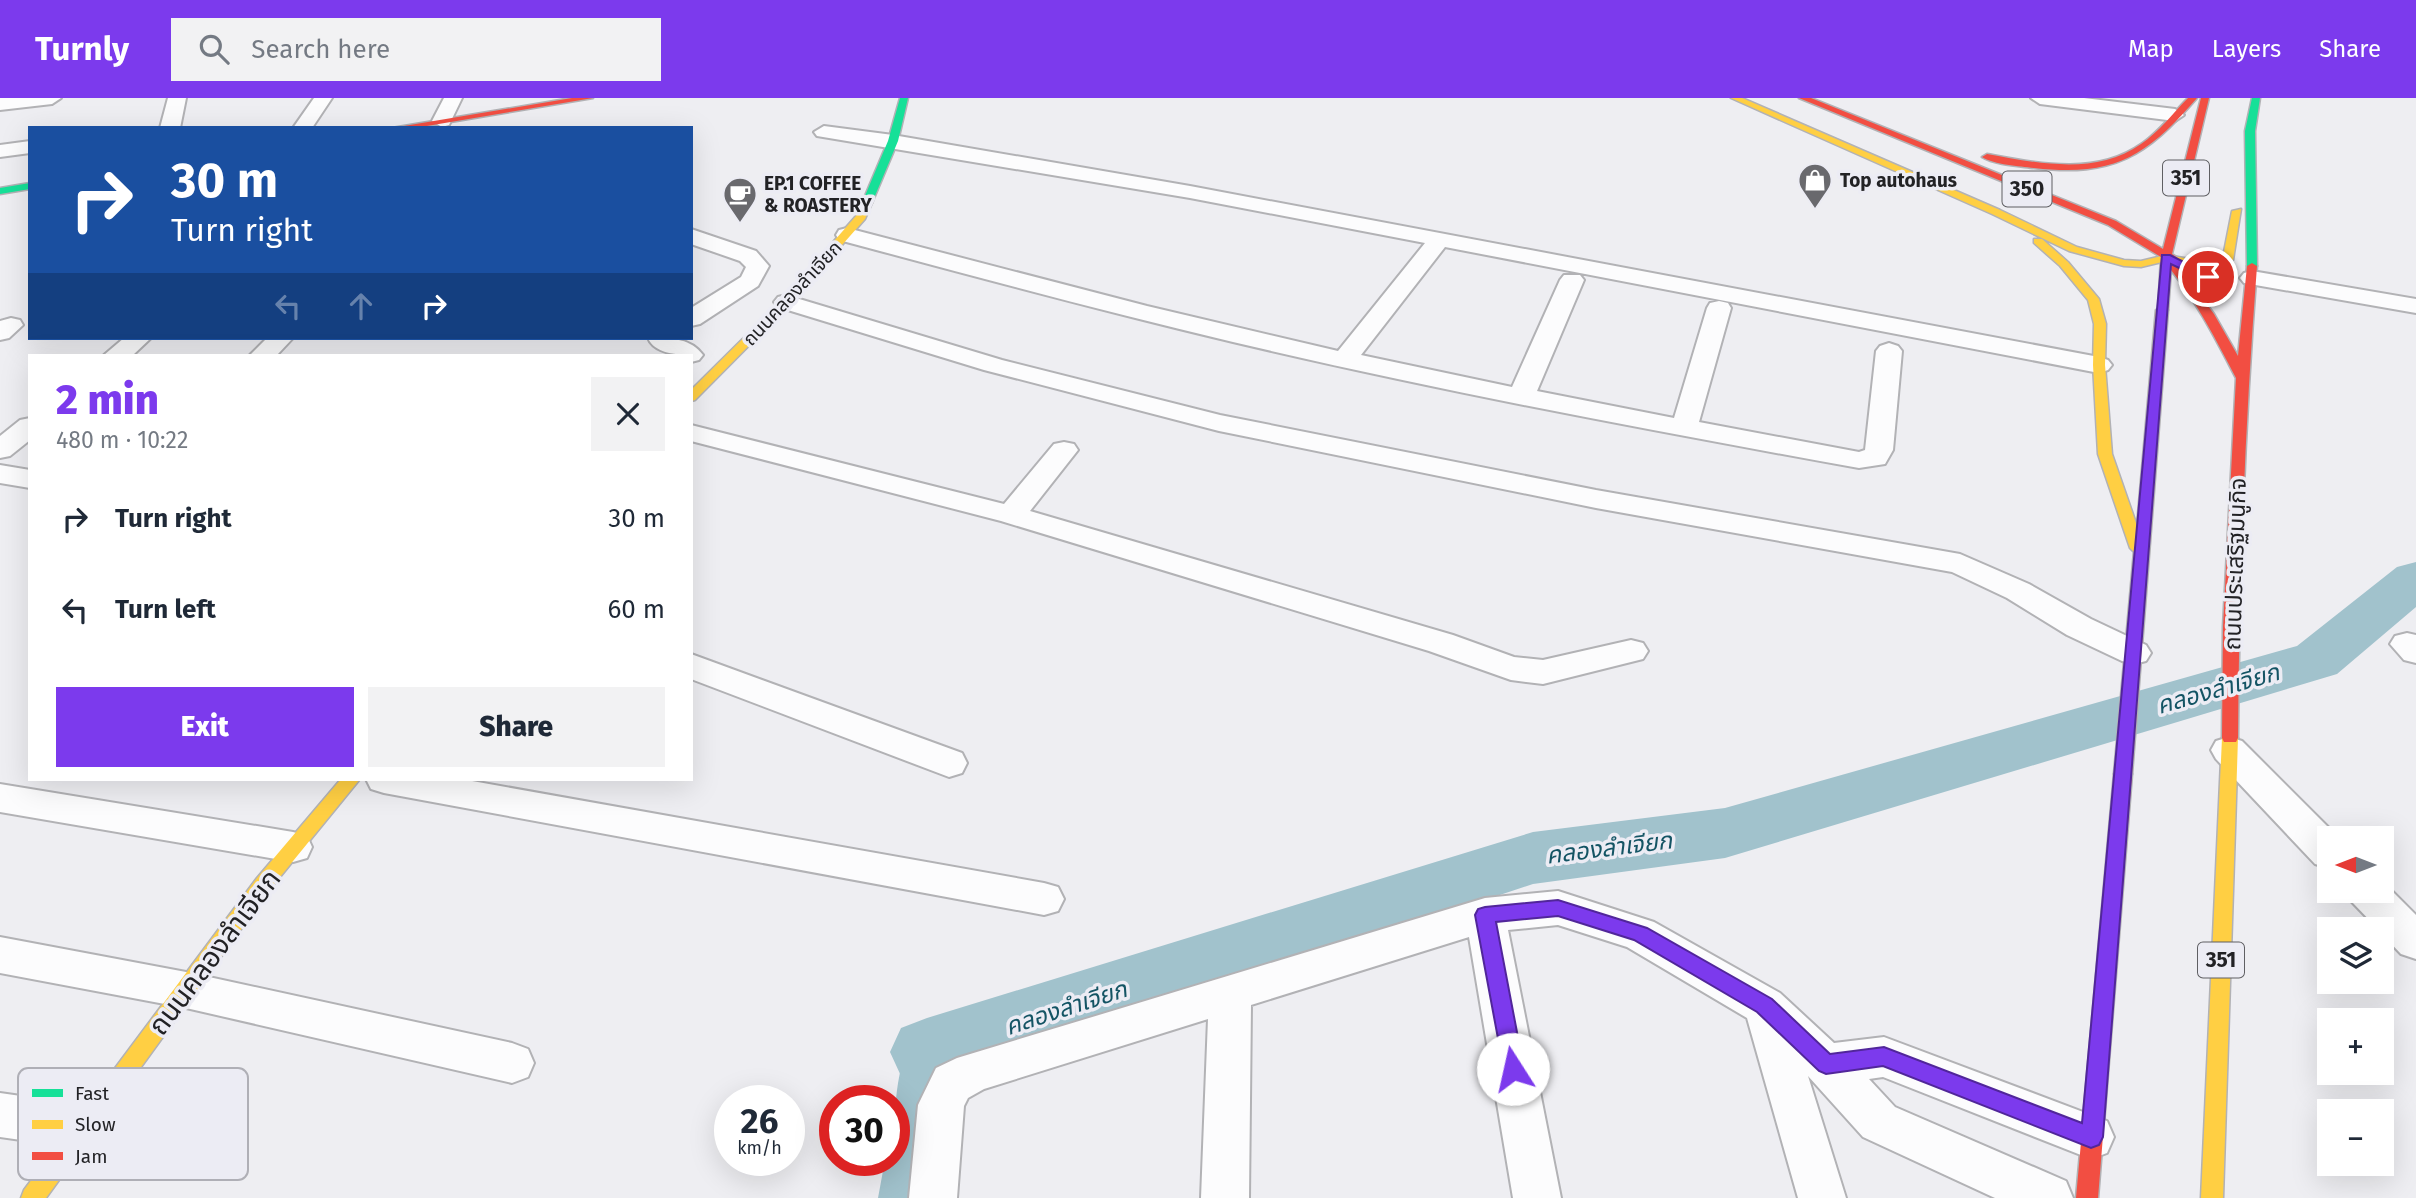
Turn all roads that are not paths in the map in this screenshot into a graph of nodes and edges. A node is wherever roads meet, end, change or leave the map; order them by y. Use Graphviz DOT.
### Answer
graph roads {
  1 [pos="52,98"];
  2 [pos="177,98"];
  3 [pos="323,98"];
  4 [pos="453,98"];
  5 [pos="904,98"];
  6 [pos="1735,98"];
  7 [pos="1802,98"];
  8 [pos="2039,98"];
  9 [pos="2193,98"];
  10 [pos="2205,98"];
  11 [pos="2256,98"];
  12 [pos="582,99"];
  13 [pos="0,104"];
  14 [pos="2175,115"];
  15 [pos="442,121"];
  16 [pos="165,126"];
  17 [pos="303,126"];
  18 [pos="409,126"];
  19 [pos="1883,130"];
  20 [pos="824,132"];
  21 [pos="893,141"];
  22 [pos="28,147"];
  23 [pos="0,151"];
  24 [pos="1868,156"];
  25 [pos="2251,184"];
  26 [pos="28,186"];
  27 [pos="0,191"];
  28 [pos="1996,212"];
  29 [pos="847,234"];
  30 [pos="693,237"];
  31 [pos="1439,240"];
  32 [pos="2166,258"];
  33 [pos="2208,277"];
  34 [pos="2252,278"];
  35 [pos="1572,280"];
  36 [pos="2231,297"];
  37 [pos="786,302"];
  38 [pos="2416,306"];
  39 [pos="1719,308"];
  40 [pos="693,318"];
  41 [pos="2247,323"];
  42 [pos="136,340"];
  43 [pos="279,340"];
  44 [pos="663,340"];
  45 [pos="1889,351"];
  46 [pos="118,354"];
  47 [pos="264,354"];
  48 [pos="688,354"];
  49 [pos="693,357"];
  50 [pos="1345,359"];
  51 [pos="2099,365"];
  52 [pos="717,370"];
  53 [pos="2242,382"];
  54 [pos="693,395"];
  55 [pos="1521,397"];
  56 [pos="28,428"];
  57 [pos="1684,428"];
  58 [pos="693,434"];
  59 [pos="0,450"];
  60 [pos="1065,450"];
  61 [pos="0,474"];
  62 [pos="28,479"];
  63 [pos="1011,515"];
  64 [pos="2142,563"];
  65 [pos="1632,651"];
  66 [pos="2133,666"];
  67 [pos="693,667"];
  68 [pos="2230,736"];
  69 [pos="949,763"];
  70 [pos="349,781"];
  71 [pos="395,781"];
  72 [pos="0,798"];
  73 [pos="2317,839"];
  74 [pos="293,847"];
  75 [pos="1044,898"];
  76 [pos="2378,903"];
  77 [pos="1485,915"];
  78 [pos="2416,942"];
  79 [pos="0,956"];
  80 [pos="186,990"];
  81 [pos="1230,994"];
  82 [pos="1765,1006"];
  83 [pos="512,1063"];
  84 [pos="1826,1064"];
  85 [pos="128,1068"];
  86 [pos="0,1115"];
  87 [pos="18,1118"];
  88 [pos="2091,1137"];
  89 [pos="45,1180"];
  90 [pos="32,1198"];
  91 [pos="933,1198"];
  92 [pos="1225,1198"];
  93 [pos="1537,1198"];
  94 [pos="1822,1198"];
  95 [pos="2049,1198"];
  96 [pos="2087,1198"];
  97 [pos="2212,1198"];
  1 -- 13 [label="street"];
  2 -- 16 [label="street"];
  3 -- 17 [label="street"];
  4 -- 15 [label="street"];
  5 -- 21 [label="main road, ถนนคลองลำเจียก"];
  6 -- 24 [label="main road, 350"];
  7 -- 19 [label="main road, 350"];
  8 -- 14 [label="street"];
  9 -- 14 [label="main road"];
  10 -- 32 [label="main road, 351"];
  11 -- 25 [label="main road, ถนนประเสริฐมนูกิจ / 351"];
  12 -- 15 [label="main road"];
  14 -- 19 [label="main road"];
  15 -- 18 [label="main road"];
  19 -- 24 [label="main road"];
  19 -- 32 [label="main road, 350"];
  20 -- 21 [label="street"];
  21 -- 29 [label="main road, ถนนคลองลำเจียก"];
  21 -- 31 [label="street"];
  22 -- 23 [label="street"];
  24 -- 28 [label="main road, 350"];
  25 -- 32 [label="main road, 350"];
  25 -- 34 [label="main road, ถนนประเสริฐมนูกิจ / 351"];
  26 -- 27 [label="main road"];
  28 -- 32 [label="main road, 350"];
  28 -- 51 [label="main road"];
  29 -- 37 [label="main road, ถนนคลองลำเจียก"];
  29 -- 50 [label="street"];
  30 -- 40 [label="street"];
  31 -- 50 [label="street"];
  31 -- 51 [label="street"];
  32 -- 33 [label="main road, 350"];
  32 -- 53 [label="main road"];
  32 -- 64 [label="main road, 351"];
  34 -- 38 [label="street"];
  34 -- 41 [label="main road, ถนนประเสริฐมนูกิจ / 351"];
  35 -- 55 [label="street"];
  36 -- 41 [label="main road"];
  37 -- 52 [label="main road, ถนนคลองลำเจียก"];
  37 -- 66 [label="street"];
  39 -- 57 [label="street"];
  41 -- 53 [label="main road, ถนนประเสริฐมนูกิจ / 351"];
  42 -- 46 [label="street"];
  43 -- 47 [label="street"];
  44 -- 48 [label="street"];
  45 -- 57 [label="street"];
  49 -- 52 [label="street"];
  50 -- 55 [label="street"];
  51 -- 64 [label="main road"];
  52 -- 54 [label="main road, ถนนคลองลำเจียก"];
  53 -- 68 [label="main road, ถนนประเสริฐมนูกิจ / 351"];
  55 -- 57 [label="street"];
  56 -- 59 [label="street"];
  58 -- 63 [label="street"];
  60 -- 63 [label="street"];
  61 -- 62 [label="street"];
  63 -- 65 [label="street"];
  64 -- 66 [label="main road, 351"];
  66 -- 88 [label="main road, 351"];
  67 -- 69 [label="street"];
  68 -- 73 [label="street"];
  68 -- 97 [label="main road, ถนนประเสริฐมนูกิจ / 351"];
  70 -- 74 [label="main road, ถนนคลองลำเจียก"];
  71 -- 75 [label="street"];
  72 -- 74 [label="street"];
  74 -- 80 [label="main road, ถนนคลองลำเจียก"];
  76 -- 78 [label="street"];
  77 -- 81 [label="street"];
  77 -- 82 [label="street"];
  77 -- 93 [label="street"];
  79 -- 80 [label="street"];
  80 -- 83 [label="street"];
  80 -- 85 [label="main road, ถนนคลองลำเจียก"];
  81 -- 91 [label="street"];
  81 -- 92 [label="street"];
  82 -- 84 [label="street"];
  82 -- 94 [label="street"];
  84 -- 88 [label="street"];
  84 -- 95 [label="street"];
  86 -- 87 [label="street"];
  88 -- 96 [label="main road, 351"];
  89 -- 90 [label="main road, ถนนคลองลำเจียก"];
}
